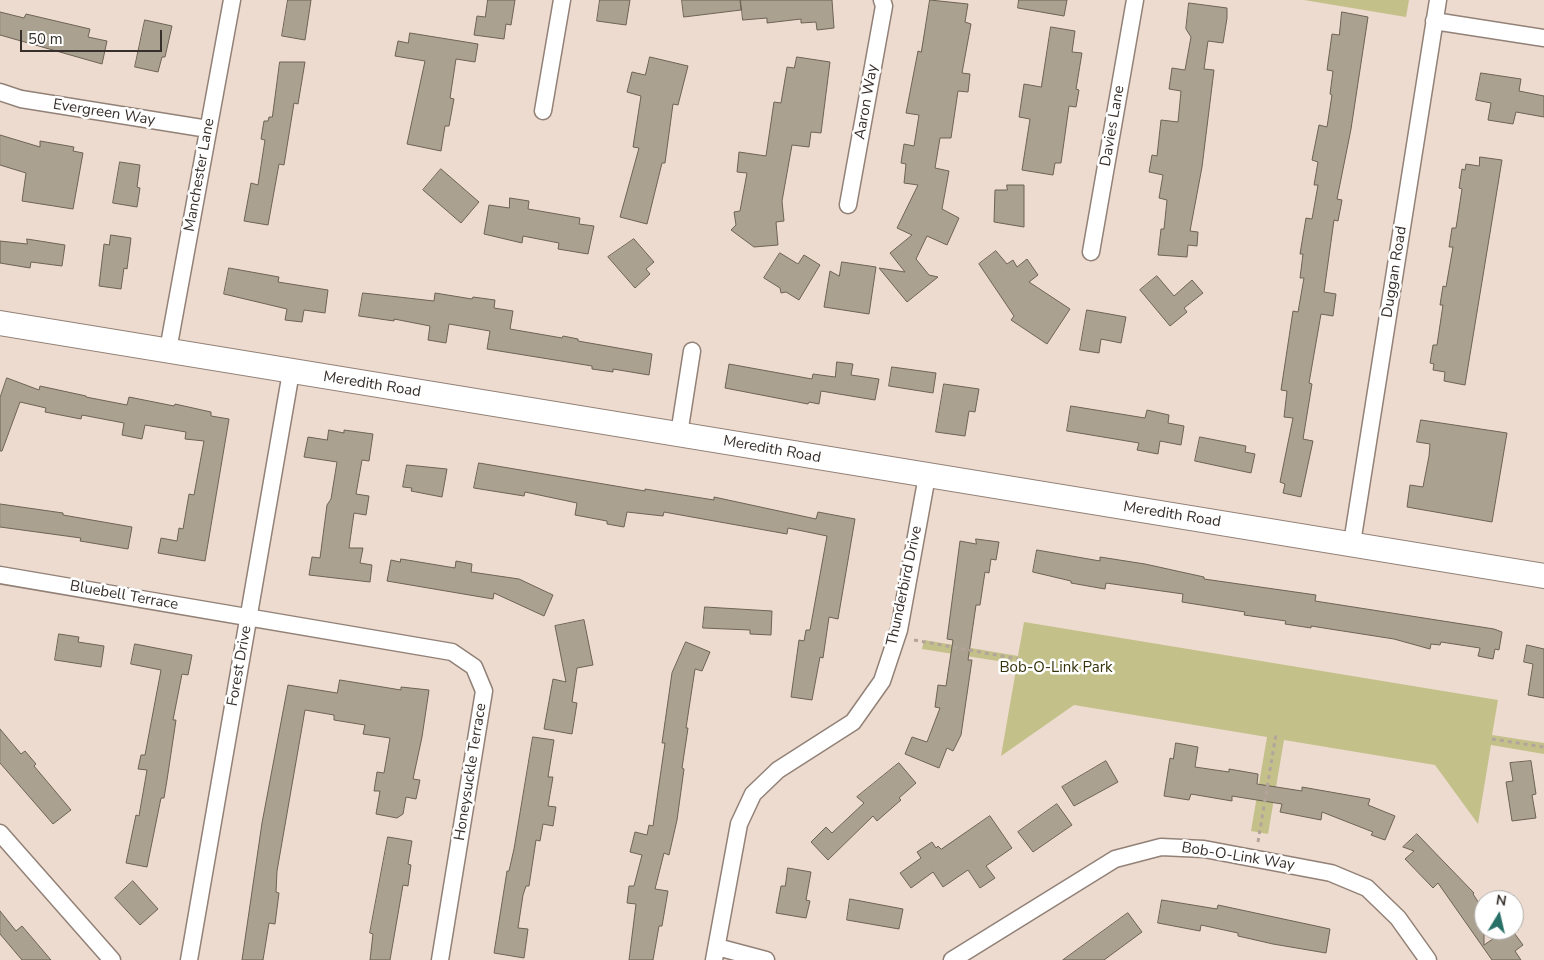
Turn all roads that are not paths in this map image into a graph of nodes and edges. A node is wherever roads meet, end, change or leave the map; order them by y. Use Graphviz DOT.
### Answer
graph roads {
  1 [pos="232,0"];
  2 [pos="562,0"];
  3 [pos="882,0"];
  4 [pos="1135,0"];
  5 [pos="1438,0"];
  6 [pos="1434,21"];
  7 [pos="1544,38"];
  8 [pos="0,92"];
  9 [pos="542,111"];
  10 [pos="208,129"];
  11 [pos="848,205"];
  12 [pos="1091,252"];
  13 [pos="0,323"];
  14 [pos="168,350"];
  15 [pos="692,352"];
  16 [pos="291,372"];
  17 [pos="678,434"];
  18 [pos="927,476"];
  19 [pos="1352,543"];
  20 [pos="0,575"];
  21 [pos="1544,576"];
  22 [pos="248,618"];
  23 [pos="0,833"];
  24 [pos="715,954"];
  25 [pos="112,960"];
  26 [pos="189,960"];
  27 [pos="440,960"];
  28 [pos="766,960"];
  29 [pos="952,960"];
  30 [pos="1428,960"];
  1 -- 10 [label="street, Manchester Lane"];
  2 -- 9 [label="street"];
  3 -- 11 [label="street, Aaron Way"];
  4 -- 12 [label="street, Davies Lane"];
  5 -- 6 [label="street, Duggan Road"];
  6 -- 7 [label="street"];
  6 -- 19 [label="street, Duggan Road"];
  8 -- 10 [label="street, Evergreen Way"];
  10 -- 14 [label="street, Manchester Lane"];
  13 -- 14 [label="street, Meredith Road"];
  14 -- 16 [label="street, Meredith Road"];
  15 -- 17 [label="street"];
  16 -- 17 [label="street, Meredith Road"];
  16 -- 22 [label="street, Forest Drive"];
  17 -- 18 [label="street, Meredith Road"];
  18 -- 19 [label="street, Meredith Road"];
  18 -- 24 [label="street, Thunderbird Drive"];
  19 -- 21 [label="street, Meredith Road"];
  20 -- 22 [label="street, Bluebell Terrace"];
  22 -- 26 [label="street, Forest Drive"];
  22 -- 27 [label="street, Honeysuckle Terrace"];
  23 -- 25 [label="street"];
  24 -- 28 [label="street"];
  29 -- 30 [label="street, Bob-O-Link Way"];
}
